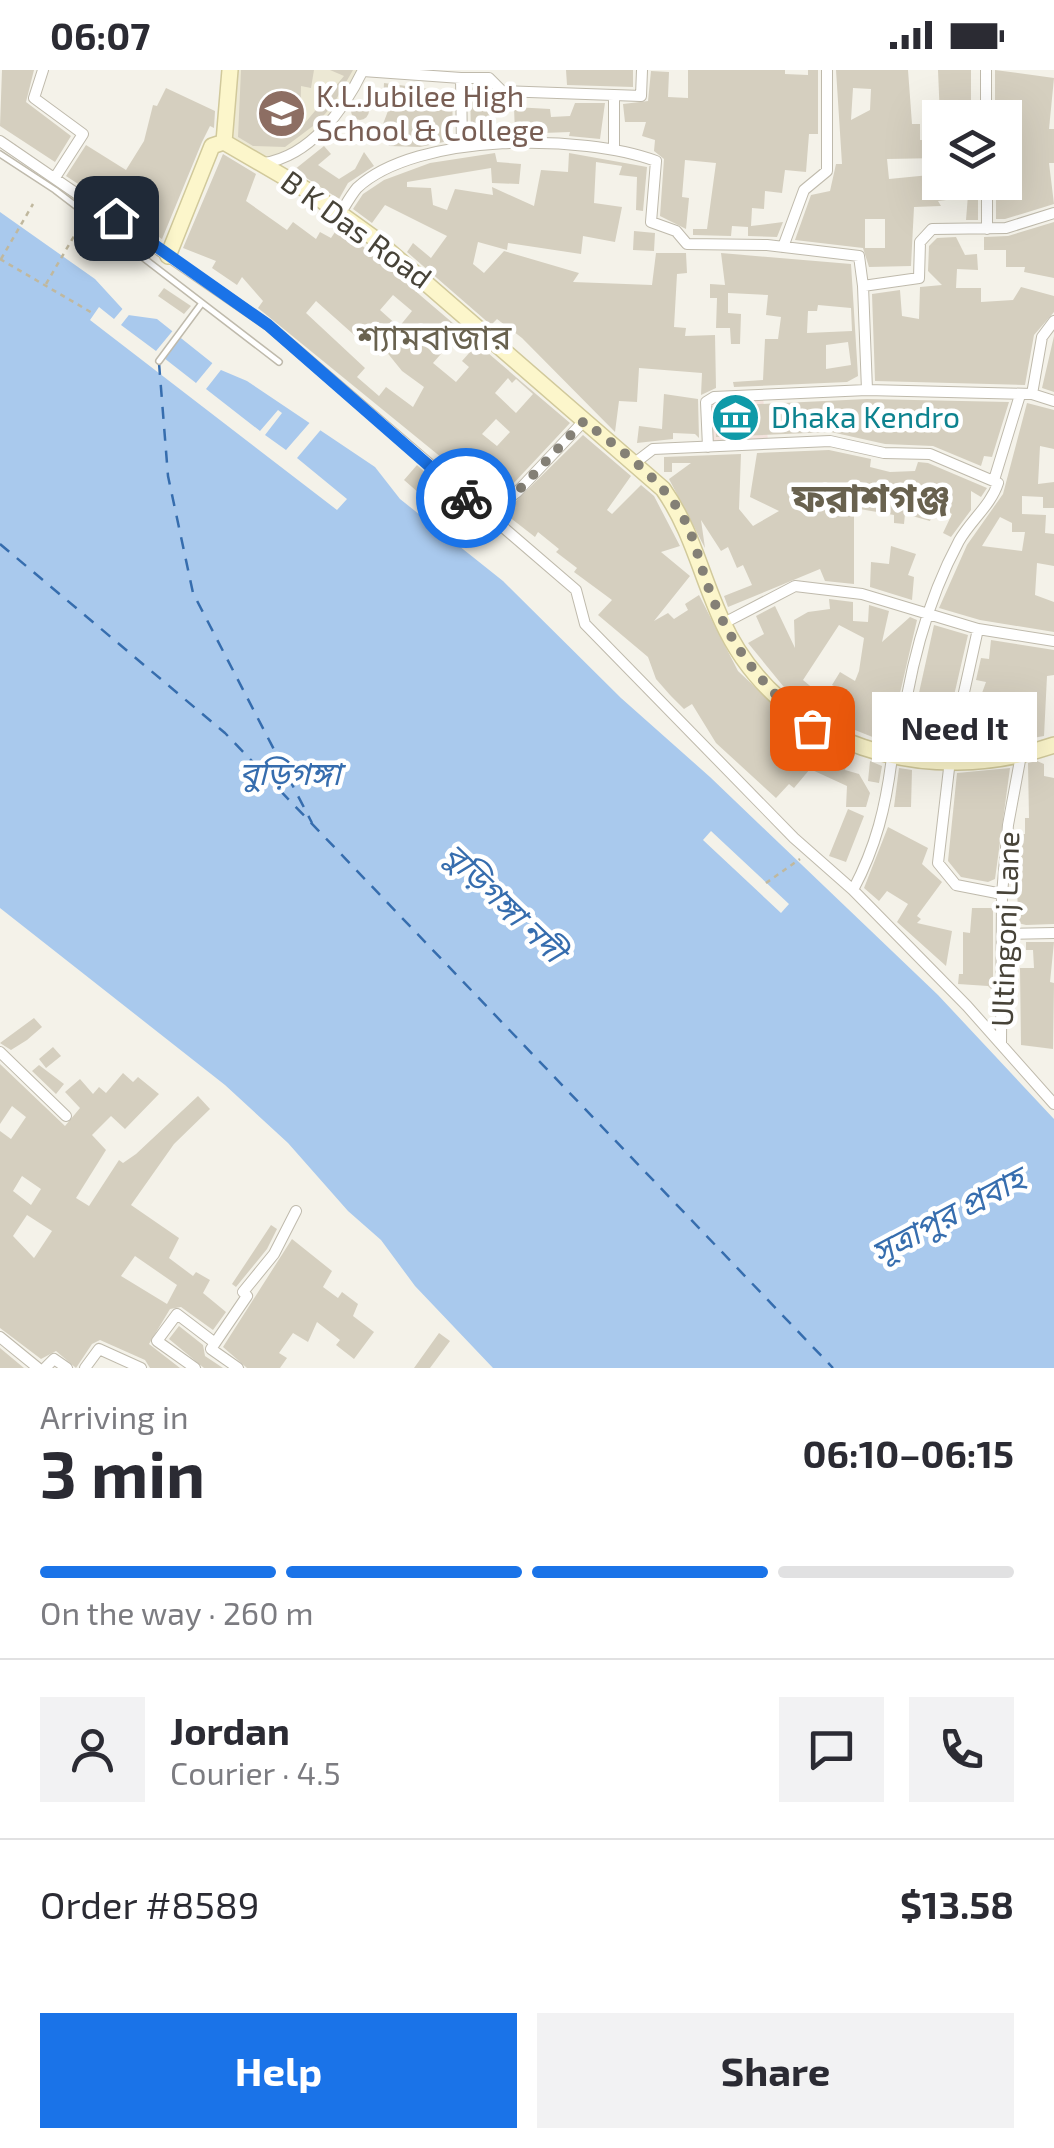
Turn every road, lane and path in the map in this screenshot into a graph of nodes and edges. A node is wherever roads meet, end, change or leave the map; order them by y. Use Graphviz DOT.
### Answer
graph roads {
  1 [pos="43,70"];
  2 [pos="230,70"];
  3 [pos="642,70"];
  4 [pos="827,70"];
  5 [pos="986,70"];
  6 [pos="363,71"];
  7 [pos="461,78"];
  8 [pos="614,95"];
  9 [pos="986,100"];
  10 [pos="0,140"];
  11 [pos="224,142"];
  12 [pos="614,146"];
  13 [pos="462,148"];
  14 [pos="0,154"];
  15 [pos="264,163"];
  16 [pos="56,176"];
  17 [pos="987,200"];
  18 [pos="33,204"];
  19 [pos="1054,213"];
  20 [pos="340,214"];
  21 [pos="987,228"];
  22 [pos="77,231"];
  23 [pos="783,247"];
  24 [pos="168,256"];
  25 [pos="0,259"];
  26 [pos="156,269"];
  27 [pos="45,286"];
  28 [pos="863,286"];
  29 [pos="202,303"];
  30 [pos="94,314"];
  31 [pos="1054,322"];
  32 [pos="158,361"];
  33 [pos="279,362"];
  34 [pos="867,390"];
  35 [pos="1026,395"];
  36 [pos="1054,401"];
  37 [pos="584,421"];
  38 [pos="708,446"];
  39 [pos="636,462"];
  40 [pos="994,480"];
  41 [pos="486,516"];
  42 [pos="927,615"];
  43 [pos="722,624"];
  44 [pos="978,629"];
  45 [pos="1054,641"];
  46 [pos="1054,745"];
  47 [pos="1021,755"];
  48 [pos="895,758"];
  49 [pos="953,760"];
  50 [pos="809,852"];
  51 [pos="766,883"];
  52 [pos="852,890"];
  53 [pos="1002,894"];
  54 [pos="1054,933"];
  55 [pos="1004,934"];
  56 [pos="1002,1044"];
  57 [pos="0,1052"];
  58 [pos="1054,1104"];
  59 [pos="66,1116"];
  60 [pos="296,1211"];
  61 [pos="0,1337"];
  62 [pos="215,1343"];
  63 [pos="125,1364"];
  64 [pos="38,1368"];
  65 [pos="46,1368"];
  66 [pos="67,1368"];
  67 [pos="85,1368"];
  68 [pos="140,1368"];
  69 [pos="195,1368"];
  70 [pos="238,1368"];
  1 -- 16 [label="street"];
  2 -- 11 [label="street"];
  3 -- 8 [label="street"];
  4 -- 23 [label="street"];
  5 -- 9 [label="street"];
  6 -- 7 [label="street"];
  6 -- 15 [label="street"];
  7 -- 8 [label="street"];
  7 -- 13 [label="street"];
  8 -- 12 [label="street"];
  10 -- 16 [label="street"];
  11 -- 15 [label="street, B K Das Road"];
  11 -- 24 [label="street"];
  12 -- 13 [label="street"];
  12 -- 23 [label="street"];
  13 -- 20 [label="street"];
  14 -- 26 [label="lane"];
  15 -- 20 [label="street, B K Das Road"];
  16 -- 24 [label="street"];
  17 -- 21 [label="street"];
  18 -- 25 [label="path"];
  19 -- 21 [label="street"];
  20 -- 37 [label="street, B K Das Road"];
  21 -- 28 [label="street"];
  22 -- 27 [label="path"];
  23 -- 28 [label="street"];
  24 -- 26 [label="lane"];
  24 -- 41 [label="street"];
  25 -- 27 [label="path"];
  26 -- 29 [label="lane"];
  27 -- 30 [label="path"];
  28 -- 34 [label="street"];
  29 -- 32 [label="lane"];
  29 -- 33 [label="lane"];
  31 -- 35 [label="street"];
  34 -- 35 [label="street"];
  34 -- 38 [label="street"];
  35 -- 36 [label="street"];
  35 -- 40 [label="street"];
  37 -- 39 [label="street, B K Das Road"];
  37 -- 41 [label="street"];
  38 -- 39 [label="street"];
  38 -- 40 [label="street"];
  39 -- 43 [label="street, B K Das Road"];
  40 -- 42 [label="street"];
  41 -- 50 [label="street"];
  42 -- 43 [label="street"];
  42 -- 44 [label="street"];
  42 -- 48 [label="street"];
  43 -- 48 [label="street, B K Das Road"];
  44 -- 45 [label="street"];
  44 -- 49 [label="street"];
  46 -- 47 [label="street, B K Das Road"];
  47 -- 49 [label="street, B K Das Road"];
  47 -- 53 [label="street, Ultingonj Lane"];
  48 -- 49 [label="street, B K Das Road"];
  48 -- 52 [label="street"];
  49 -- 53 [label="street"];
  50 -- 51 [label="path"];
  50 -- 52 [label="street"];
  52 -- 56 [label="street"];
  53 -- 55 [label="street, Ultingonj Lane"];
  54 -- 55 [label="street"];
  55 -- 56 [label="street, Ultingonj Lane"];
  56 -- 58 [label="street"];
  57 -- 59 [label="street"];
  60 -- 62 [label="street"];
  61 -- 64 [label="street"];
  62 -- 69 [label="street"];
  62 -- 70 [label="street"];
  63 -- 67 [label="street"];
  63 -- 68 [label="street"];
  65 -- 66 [label="street"];
}
